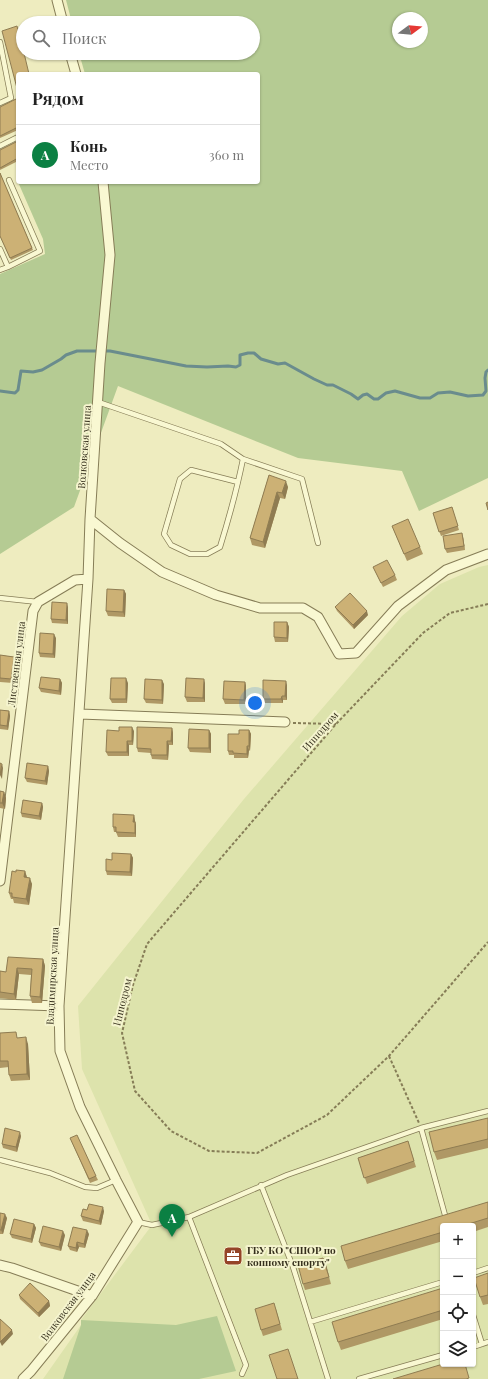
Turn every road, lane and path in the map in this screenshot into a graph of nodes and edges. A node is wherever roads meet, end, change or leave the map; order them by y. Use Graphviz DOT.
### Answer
graph roads {
  1 [pos="57,0"];
  2 [pos="61,16"];
  3 [pos="0,42"];
  4 [pos="72,60"];
  5 [pos="75,72"];
  6 [pos="0,103"];
  7 [pos="16,138"];
  8 [pos="0,146"];
  9 [pos="9,180"];
  10 [pos="103,184"];
  11 [pos="0,250"];
  12 [pos="8,267"];
  13 [pos="0,270"];
  14 [pos="98,402"];
  15 [pos="243,459"];
  16 [pos="238,482"];
  17 [pos="90,519"];
  18 [pos="318,543"];
  19 [pos="488,554"];
  20 [pos="88,579"];
  21 [pos="0,598"];
  22 [pos="38,602"];
  23 [pos="488,604"];
  24 [pos="80,714"];
  25 [pos="285,722"];
  26 [pos="336,724"];
  27 [pos="0,881"];
  28 [pos="488,942"];
  29 [pos="0,1004"];
  30 [pos="60,1006"];
  31 [pos="389,1056"];
  32 [pos="488,1111"];
  33 [pos="421,1128"];
  34 [pos="0,1160"];
  35 [pos="116,1180"];
  36 [pos="260,1185"];
  37 [pos="189,1217"];
  38 [pos="138,1222"];
  39 [pos="447,1223"];
  40 [pos="0,1265"];
  41 [pos="488,1268"];
  42 [pos="476,1272"];
  43 [pos="440,1283"];
  44 [pos="92,1296"];
  45 [pos="310,1322"];
  46 [pos="476,1325"];
  47 [pos="488,1342"];
  48 [pos="482,1344"];
  49 [pos="476,1346"];
  50 [pos="440,1356"];
  51 [pos="242,1374"];
  52 [pos="23,1379"];
  53 [pos="328,1379"];
  54 [pos="359,1379"];
  1 -- 2 [label="street"];
  3 -- 6 [label="lane"];
  4 -- 5 [label="street"];
  7 -- 8 [label="lane"];
  9 -- 12 [label="lane"];
  10 -- 14 [label="street, Волковская улица"];
  11 -- 12 [label="lane"];
  12 -- 13 [label="lane"];
  14 -- 15 [label="lane"];
  14 -- 17 [label="street, Волковская улица"];
  15 -- 16 [label="lane"];
  15 -- 18 [label="lane"];
  16 -- 16 [label="lane"];
  17 -- 19 [label="street"];
  17 -- 20 [label="street, Волковская улица"];
  20 -- 22 [label="street"];
  20 -- 24 [label="street, Волковская улица"];
  21 -- 22 [label="lane"];
  22 -- 27 [label="street, Лиственная улица"];
  23 -- 26 [label="path, Ипподром"];
  24 -- 25 [label="street"];
  24 -- 30 [label="street, Владимирская улица"];
  25 -- 26 [label="path"];
  26 -- 31 [label="path, Ипподром"];
  28 -- 31 [label="path, Ипподром"];
  29 -- 30 [label="street"];
  30 -- 35 [label="street, Владимирская улица"];
  31 -- 33 [label="path"];
  32 -- 33 [label="lane"];
  33 -- 36 [label="lane"];
  33 -- 39 [label="lane"];
  34 -- 35 [label="lane"];
  35 -- 38 [label="street, Владимирская улица"];
  36 -- 37 [label="lane"];
  36 -- 45 [label="lane"];
  37 -- 38 [label="lane"];
  37 -- 51 [label="lane"];
  38 -- 44 [label="street, Волковская улица"];
  40 -- 44 [label="street"];
  41 -- 42 [label="lane"];
  43 -- 45 [label="lane"];
  44 -- 52 [label="street, Волковская улица"];
  45 -- 53 [label="lane"];
  46 -- 48 [label="lane"];
  47 -- 48 [label="lane"];
  48 -- 49 [label="lane"];
  50 -- 54 [label="lane"];
}
